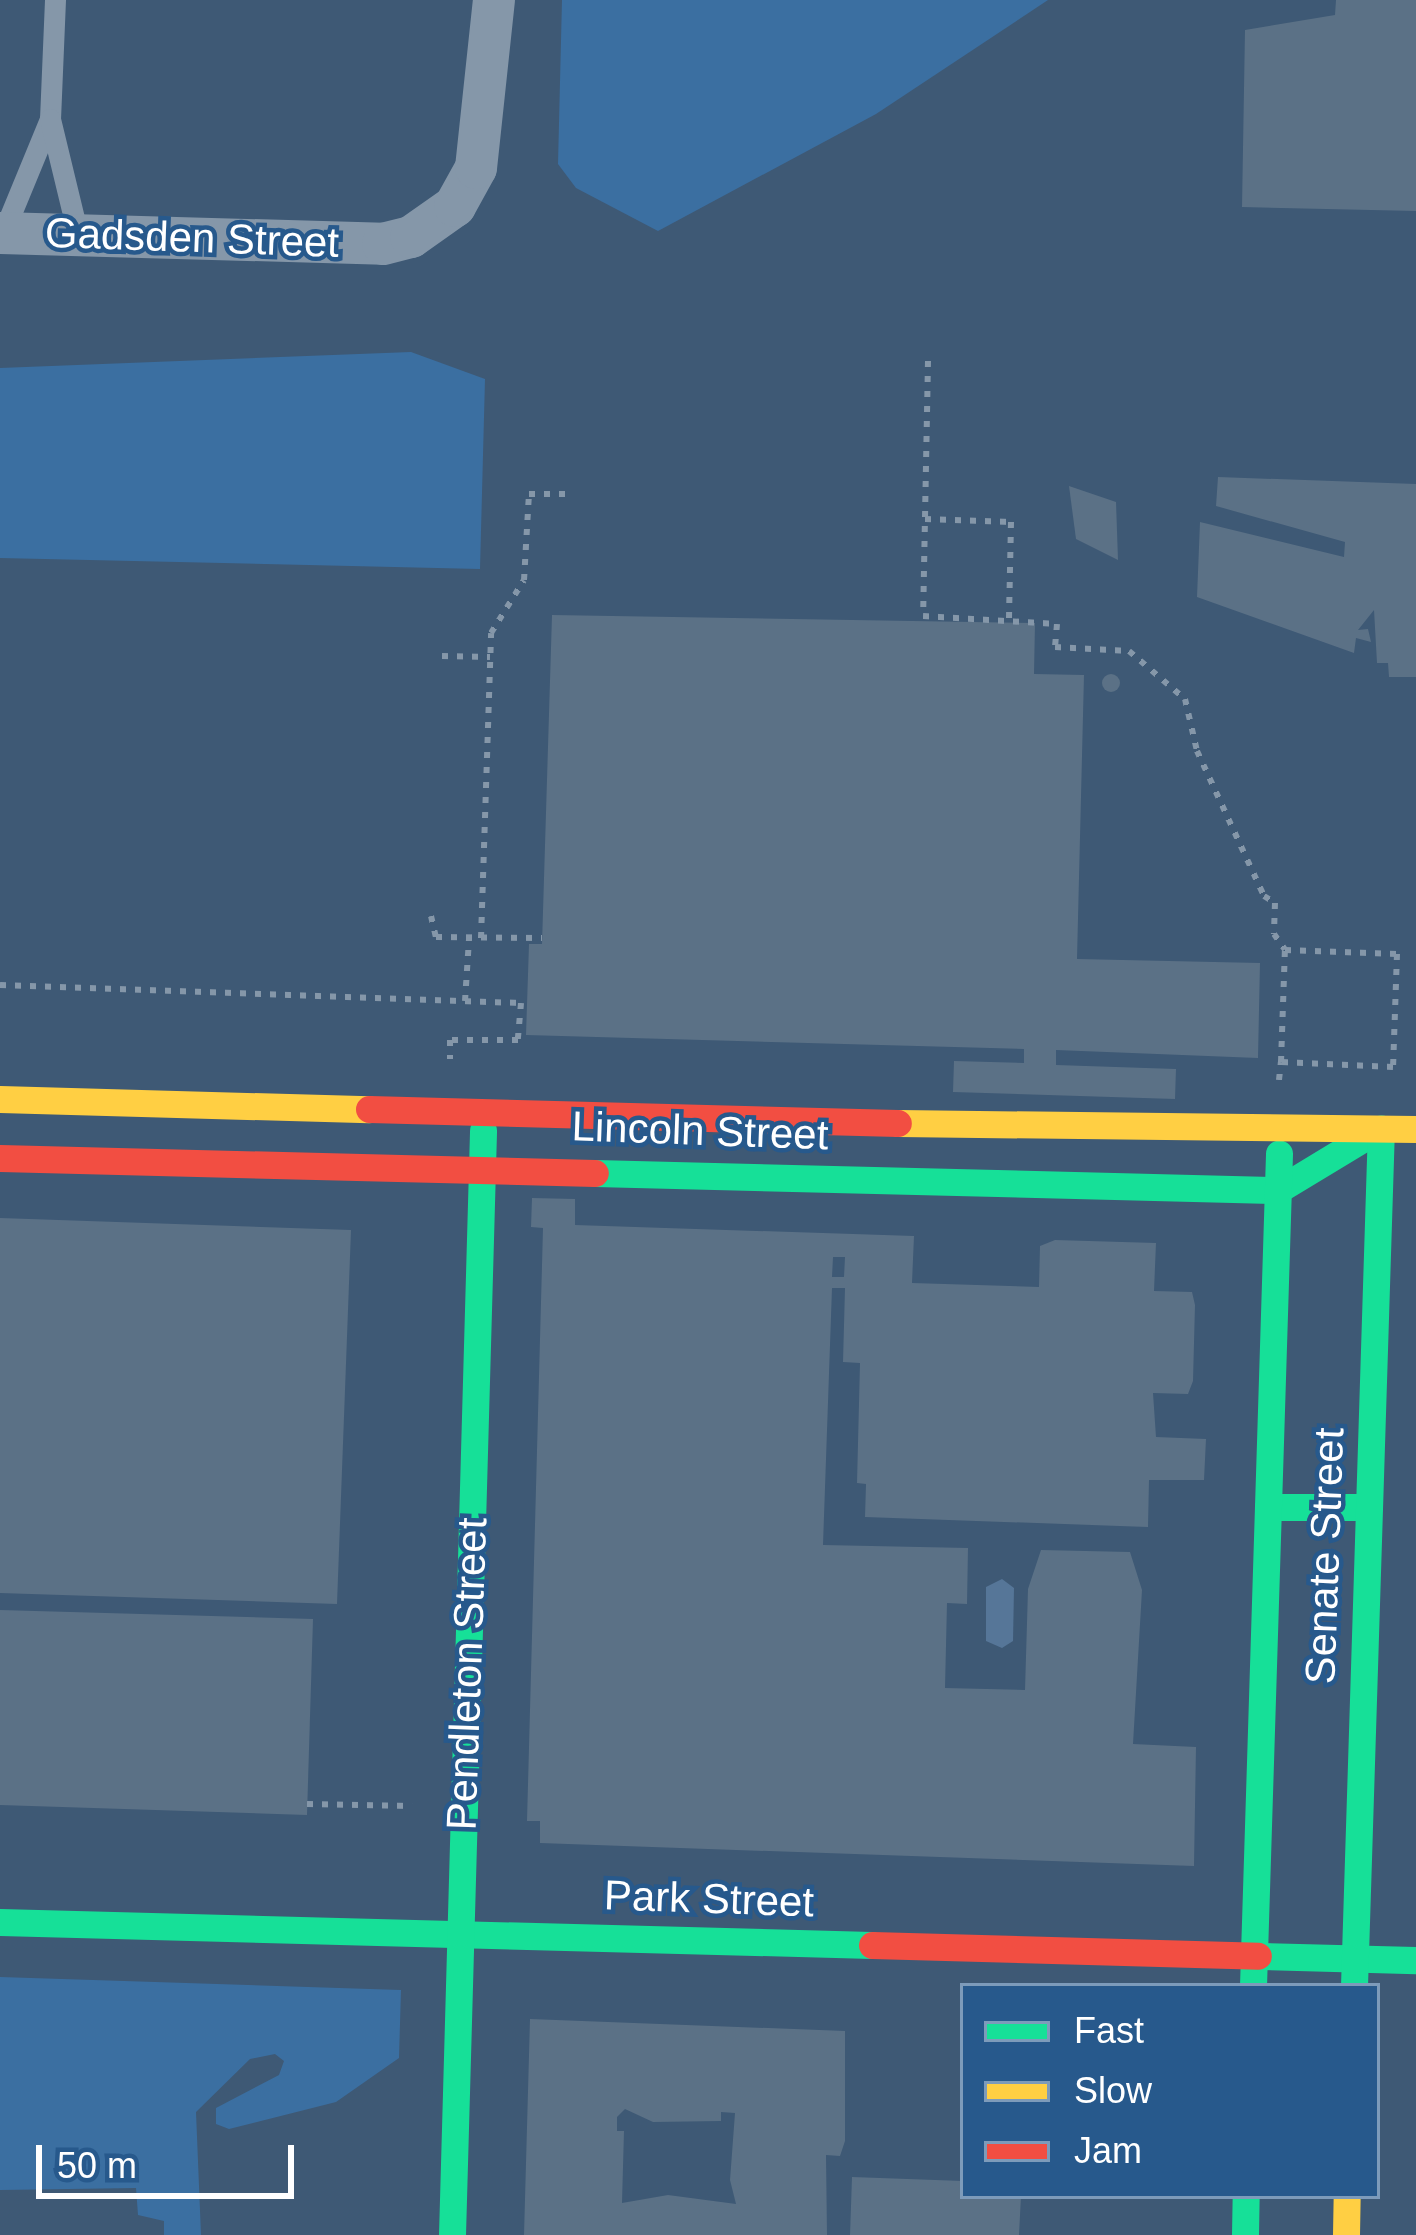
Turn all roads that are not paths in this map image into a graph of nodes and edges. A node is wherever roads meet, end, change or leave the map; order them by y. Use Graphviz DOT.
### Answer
graph roads {
  1 [pos="55,0"];
  2 [pos="494,0"];
  3 [pos="50,119"];
  4 [pos="1,233"];
  5 [pos="78,235"];
  6 [pos="0,1099"];
  7 [pos="484,1113"];
  8 [pos="1381,1128"];
  9 [pos="1416,1129"];
  10 [pos="1280,1131"];
  11 [pos="0,1158"];
  12 [pos="482,1167"];
  13 [pos="1278,1190"];
  14 [pos="1369,1507"];
  15 [pos="1268,1508"];
  16 [pos="0,1922"];
  17 [pos="460,1934"];
  18 [pos="1253,1956"];
  19 [pos="1416,1960"];
  20 [pos="1354,1972"];
  21 [pos="1252,1983"];
  22 [pos="1246,2199"];
  23 [pos="1348,2199"];
  24 [pos="452,2235"];
  25 [pos="1245,2235"];
  26 [pos="1346,2235"];
  1 -- 3 [label="lane"];
  2 -- 5 [label="street, Gadsden Street"];
  3 -- 4 [label="lane"];
  3 -- 5 [label="lane"];
  4 -- 5 [label="street, Gadsden Street"];
  6 -- 7 [label="street, Lincoln Street"];
  7 -- 10 [label="street, Lincoln Street"];
  7 -- 12 [label="street, Pendleton Street"];
  8 -- 9 [label="street, Lincoln Street"];
  8 -- 10 [label="street, Lincoln Street"];
  8 -- 13 [label="street"];
  8 -- 14 [label="street, Senate Street"];
  10 -- 13 [label="street, Senate Street"];
  11 -- 12 [label="street, Lincoln Street"];
  12 -- 13 [label="street, Lincoln Street"];
  12 -- 17 [label="street, Pendleton Street"];
  13 -- 15 [label="street, Senate Street"];
  14 -- 15 [label="street"];
  14 -- 20 [label="street, Senate Street"];
  15 -- 18 [label="street, Senate Street"];
  16 -- 17 [label="street, Park Street"];
  17 -- 18 [label="street, Park Street"];
  17 -- 24 [label="street, Pendleton Street"];
  18 -- 20 [label="street, Park Street"];
  18 -- 21 [label="street, Senate Street"];
  19 -- 20 [label="street, Park Street"];
  22 -- 25 [label="street"];
  23 -- 26 [label="street"];
}
